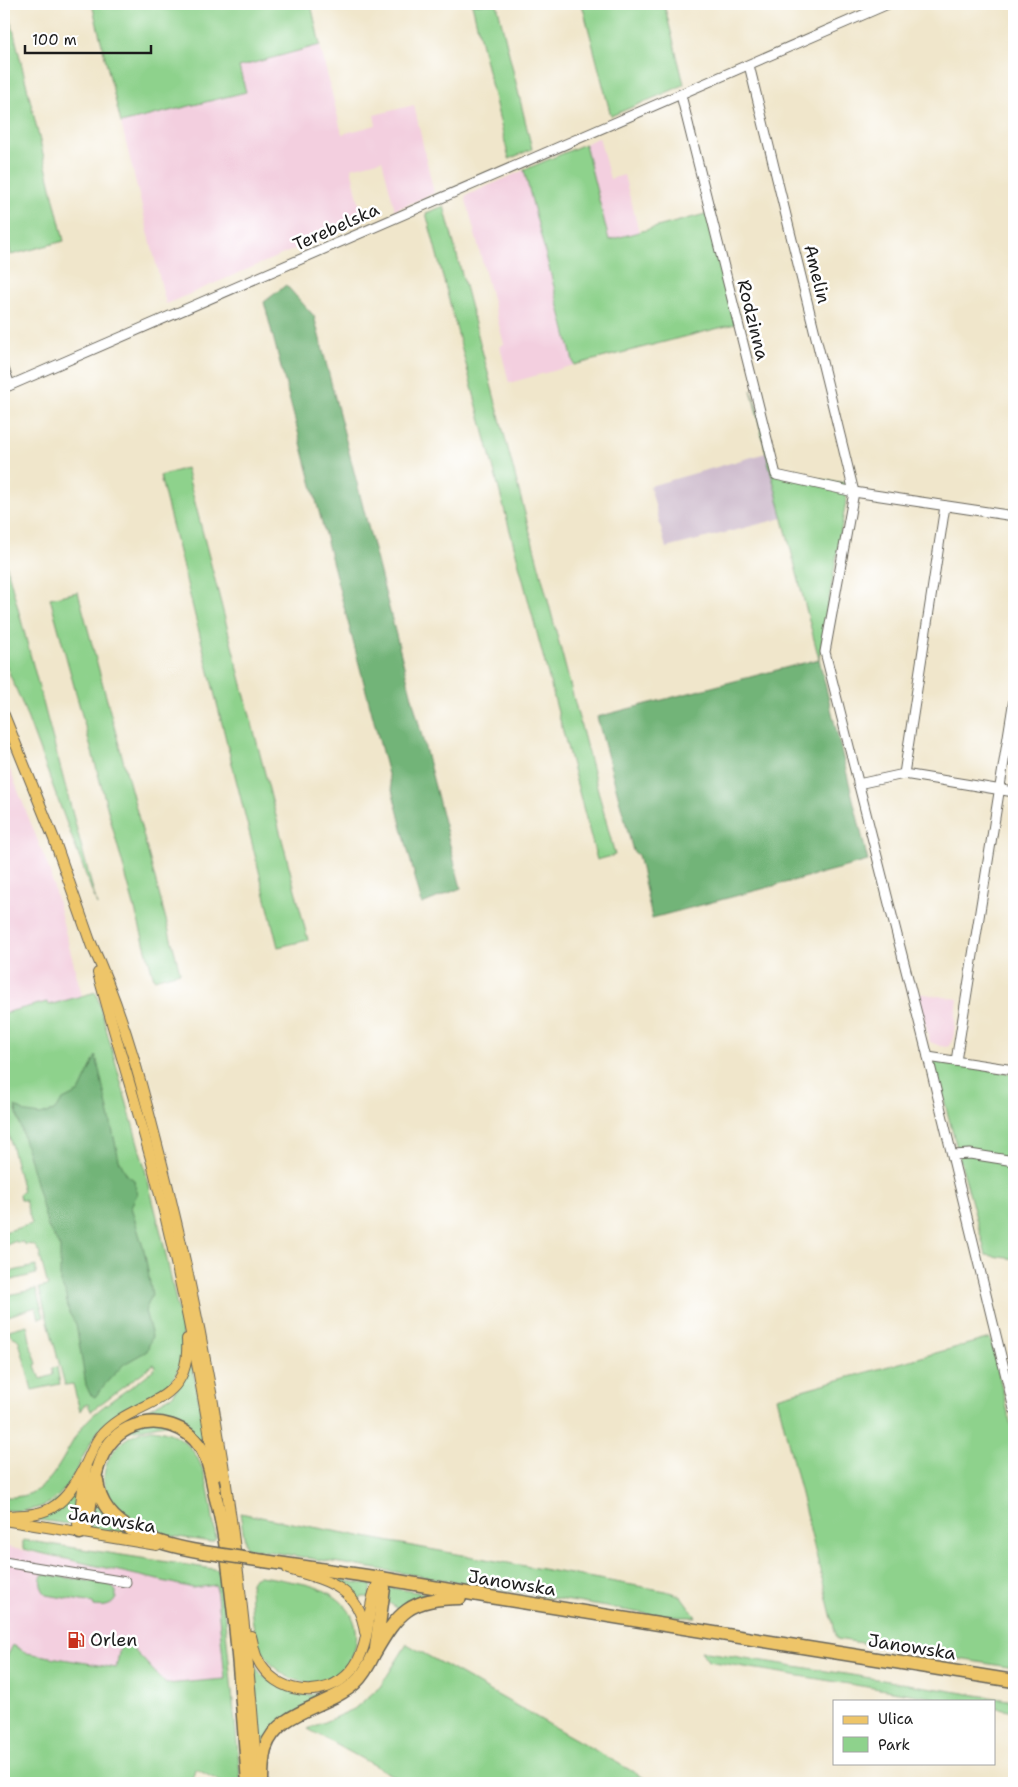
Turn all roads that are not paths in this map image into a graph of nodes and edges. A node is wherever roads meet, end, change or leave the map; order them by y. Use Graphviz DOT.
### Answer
graph roads {
  1 [pos="888,4"];
  2 [pos="749,65"];
  3 [pos="681,94"];
  4 [pos="4,369"];
  5 [pos="7,387"];
  6 [pos="854,492"];
  7 [pos="945,506"];
  8 [pos="1014,516"];
  9 [pos="1014,700"];
  10 [pos="4,715"];
  11 [pos="904,774"];
  12 [pos="858,784"];
  13 [pos="1000,790"];
  14 [pos="1014,792"];
  15 [pos="91,943"];
  16 [pos="928,1057"];
  17 [pos="956,1061"];
  18 [pos="1014,1070"];
  19 [pos="952,1155"];
  20 [pos="1014,1162"];
  21 [pos="181,1286"];
  22 [pos="1014,1409"];
  23 [pos="86,1465"];
  24 [pos="97,1475"];
  25 [pos="4,1516"];
  26 [pos="4,1520"];
  27 [pos="223,1523"];
  28 [pos="80,1533"];
  29 [pos="178,1548"];
  30 [pos="4,1562"];
  31 [pos="264,1562"];
  32 [pos="381,1578"];
  33 [pos="126,1582"];
  34 [pos="242,1596"];
  35 [pos="490,1597"];
  36 [pos="366,1638"];
  37 [pos="375,1653"];
  38 [pos="1014,1681"];
  39 [pos="248,1783"];
  40 [pos="258,1783"];
  41 [pos="262,1783"];
  1 -- 2 [label="street, Terebelska"];
  2 -- 3 [label="street, Terebelska"];
  2 -- 6 [label="street, Amelin"];
  3 -- 5 [label="street, Terebelska"];
  3 -- 6 [label="street, Rodzinna"];
  4 -- 5 [label="street"];
  6 -- 7 [label="street"];
  6 -- 12 [label="street"];
  7 -- 8 [label="street"];
  7 -- 11 [label="street"];
  9 -- 13 [label="street"];
  10 -- 15 [label="main road"];
  11 -- 12 [label="street"];
  11 -- 13 [label="street"];
  12 -- 16 [label="street"];
  13 -- 14 [label="street"];
  13 -- 17 [label="street"];
  15 -- 21 [label="main road"];
  15 -- 34 [label="main road"];
  16 -- 17 [label="street"];
  16 -- 19 [label="street"];
  17 -- 18 [label="street"];
  19 -- 20 [label="street"];
  19 -- 22 [label="street"];
  21 -- 23 [label="main road"];
  21 -- 27 [label="main road"];
  23 -- 25 [label="main road"];
  23 -- 28 [label="main road"];
  24 -- 27 [label="highway"];
  24 -- 28 [label="highway"];
  24 -- 29 [label="highway"];
  26 -- 28 [label="main road, Janowska"];
  27 -- 39 [label="highway"];
  28 -- 29 [label="main road, Janowska"];
  29 -- 31 [label="highway, Janowska, bridge"];
  30 -- 33 [label="street"];
  31 -- 32 [label="highway, Janowska"];
  31 -- 36 [label="main road"];
  32 -- 35 [label="highway, Janowska"];
  32 -- 36 [label="main road"];
  32 -- 37 [label="highway"];
  34 -- 36 [label="main road"];
  34 -- 40 [label="main road"];
  35 -- 37 [label="highway"];
  35 -- 38 [label="highway, Janowska"];
  37 -- 41 [label="highway"];
}
